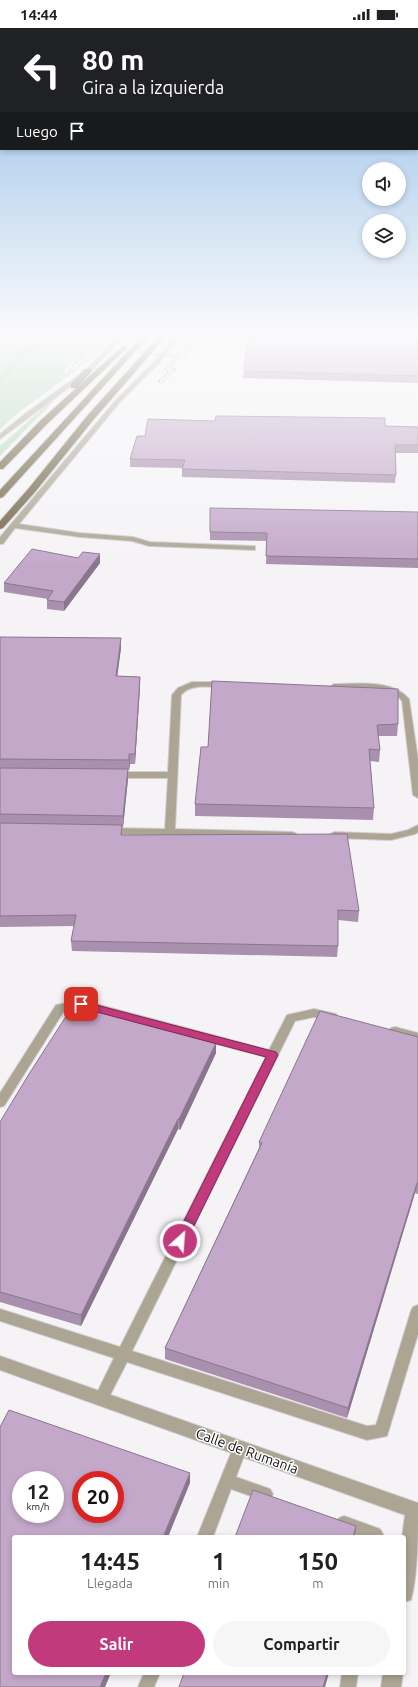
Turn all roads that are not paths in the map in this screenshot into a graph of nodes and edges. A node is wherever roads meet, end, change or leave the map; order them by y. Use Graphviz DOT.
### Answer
graph roads {
  1 [pos="30,412"];
  2 [pos="52,412"];
  3 [pos="54,412"];
  4 [pos="76,412"];
  5 [pos="95,412"];
  6 [pos="108,412"];
  7 [pos="91,417"];
  8 [pos="44,422"];
  9 [pos="0,437"];
  10 [pos="0,467"];
  11 [pos="0,495"];
  12 [pos="0,514"];
  13 [pos="0,526"];
  14 [pos="14,526"];
  15 [pos="0,542"];
  16 [pos="252,548"];
  17 [pos="230,685"];
  18 [pos="324,687"];
  19 [pos="110,775"];
  20 [pos="172,775"];
  21 [pos="418,795"];
  22 [pos="418,828"];
  23 [pos="100,831"];
  24 [pos="170,832"];
  25 [pos="303,835"];
  26 [pos="327,835"];
  27 [pos="344,1020"];
  28 [pos="381,1028"];
  29 [pos="418,1037"];
  30 [pos="272,1055"];
  31 [pos="0,1103"];
  32 [pos="418,1311"];
  33 [pos="0,1314"];
  34 [pos="124,1355"];
  35 [pos="0,1364"];
  36 [pos="101,1399"];
  37 [pos="240,1448"];
  38 [pos="228,1481"];
  39 [pos="279,1499"];
  40 [pos="331,1518"];
  41 [pos="206,1535"];
  42 [pos="375,1535"];
  43 [pos="406,1578"];
  44 [pos="151,1675"];
  45 [pos="350,1675"];
  46 [pos="393,1675"];
  47 [pos="146,1687"];
  48 [pos="348,1687"];
  49 [pos="391,1687"];
  1 -- 9 [label="lane"];
  2 -- 8 [label="main road"];
  3 -- 8 [label="main road"];
  4 -- 11 [label="main road"];
  5 -- 7 [label="main road"];
  6 -- 14 [label="lane"];
  7 -- 12 [label="main road"];
  7 -- 13 [label="main road"];
  8 -- 10 [label="main road"];
  14 -- 15 [label="lane"];
  14 -- 16 [label="lane"];
  17 -- 20 [label="lane"];
  18 -- 21 [label="lane"];
  19 -- 20 [label="lane"];
  20 -- 24 [label="lane"];
  22 -- 26 [label="lane"];
  23 -- 24 [label="lane"];
  24 -- 25 [label="lane"];
  27 -- 30 [label="lane"];
  28 -- 29 [label="lane"];
  30 -- 31 [label="lane"];
  30 -- 34 [label="lane"];
  32 -- 34 [label="lane"];
  33 -- 34 [label="lane"];
  34 -- 36 [label="lane"];
  35 -- 36 [label="street, Calle de Rumanía"];
  36 -- 37 [label="street, Calle de Rumanía"];
  37 -- 38 [label="lane"];
  37 -- 43 [label="street, Calle de Rumanía"];
  38 -- 39 [label="lane"];
  38 -- 41 [label="lane"];
  40 -- 42 [label="lane"];
  44 -- 47 [label="lane"];
  45 -- 48 [label="lane"];
  46 -- 49 [label="street"];
}
